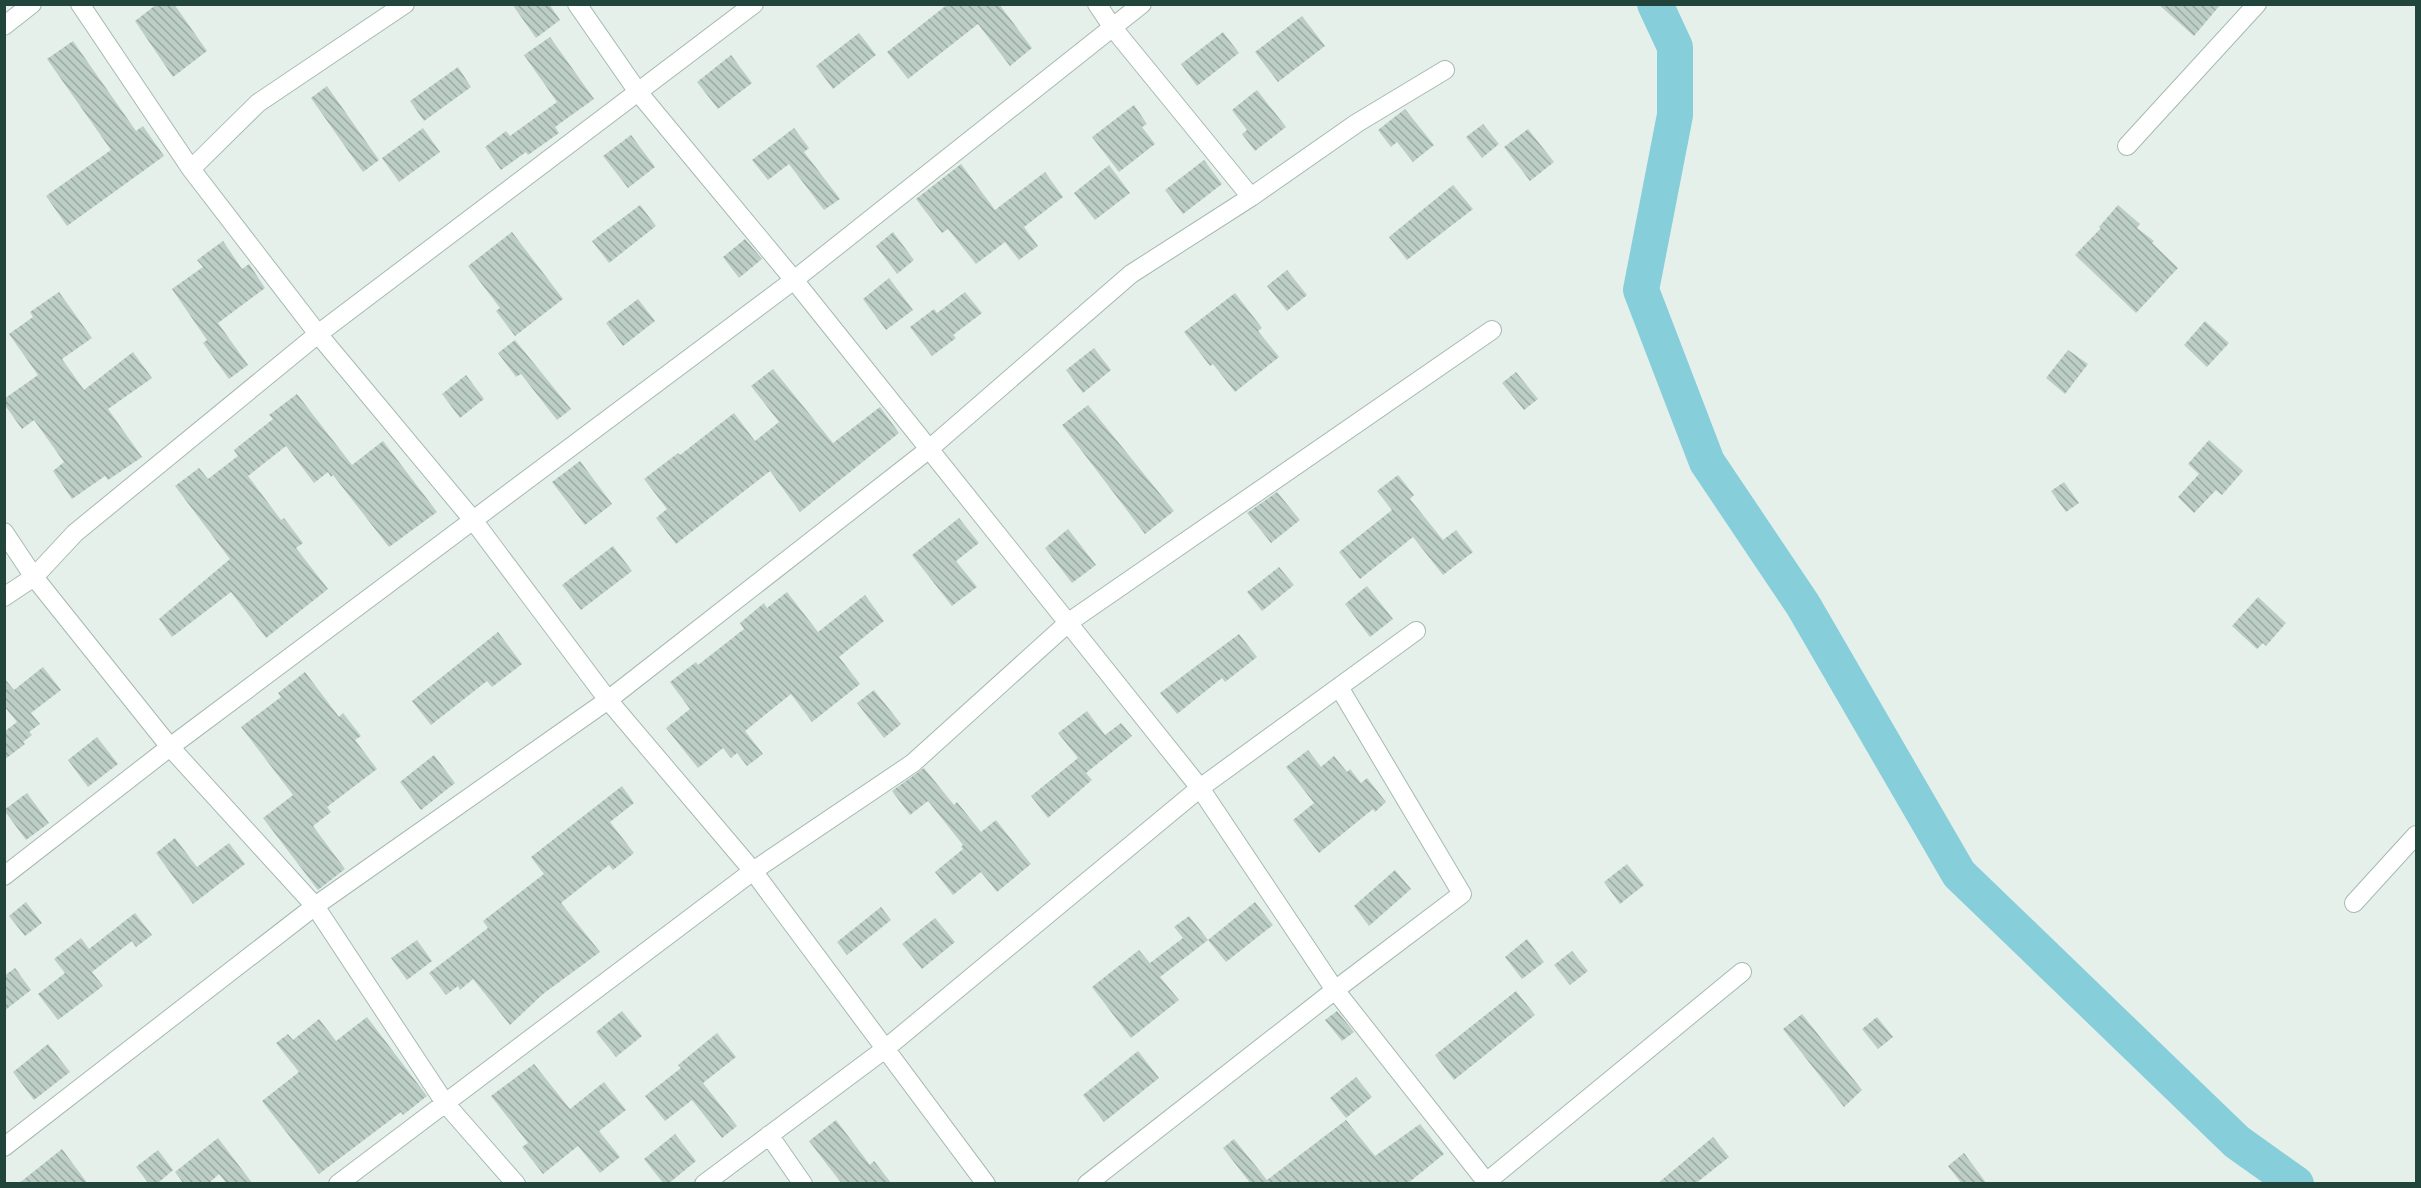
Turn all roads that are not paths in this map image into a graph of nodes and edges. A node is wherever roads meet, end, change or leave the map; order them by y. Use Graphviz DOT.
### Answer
graph roads {
  1 [pos="32,4"];
  2 [pos="80,4"];
  3 [pos="405,4"];
  4 [pos="577,4"];
  5 [pos="754,4"];
  6 [pos="1097,4"];
  7 [pos="1142,4"];
  8 [pos="2257,4"];
  9 [pos="4,26"];
  10 [pos="1113,28"];
  11 [pos="1445,70"];
  12 [pos="638,92"];
  13 [pos="2127,146"];
  14 [pos="191,169"];
  15 [pos="1251,197"];
  16 [pos="794,280"];
  17 [pos="1492,330"];
  18 [pos="318,334"];
  19 [pos="928,450"];
  20 [pos="473,520"];
  21 [pos="4,532"];
  22 [pos="34,577"];
  23 [pos="4,597"];
  24 [pos="1068,622"];
  25 [pos="1416,631"];
  26 [pos="1339,687"];
  27 [pos="608,700"];
  28 [pos="170,747"];
  29 [pos="1200,788"];
  30 [pos="2416,835"];
  31 [pos="753,871"];
  32 [pos="4,876"];
  33 [pos="2354,903"];
  34 [pos="315,906"];
  35 [pos="1742,972"];
  36 [pos="1335,990"];
  37 [pos="885,1048"];
  38 [pos="445,1103"];
  39 [pos="769,1135"];
  40 [pos="4,1147"];
  41 [pos="1486,1183"];
  42 [pos="338,1184"];
  43 [pos="516,1184"];
  44 [pos="704,1184"];
  45 [pos="802,1184"];
  46 [pos="986,1184"];
  47 [pos="1087,1184"];
  1 -- 9 [label="street"];
  2 -- 14 [label="street"];
  3 -- 14 [label="street"];
  4 -- 12 [label="street"];
  5 -- 12 [label="street"];
  6 -- 10 [label="street"];
  7 -- 10 [label="street"];
  8 -- 13 [label="street"];
  10 -- 15 [label="street"];
  10 -- 16 [label="street"];
  11 -- 15 [label="street"];
  12 -- 16 [label="street"];
  12 -- 18 [label="street"];
  14 -- 18 [label="street"];
  15 -- 19 [label="street"];
  16 -- 19 [label="street"];
  16 -- 20 [label="street"];
  17 -- 24 [label="street"];
  18 -- 20 [label="street"];
  18 -- 22 [label="street"];
  19 -- 24 [label="street"];
  19 -- 27 [label="street"];
  20 -- 27 [label="street"];
  20 -- 28 [label="street"];
  21 -- 22 [label="street"];
  22 -- 23 [label="street"];
  22 -- 28 [label="street"];
  24 -- 29 [label="street"];
  24 -- 31 [label="street"];
  25 -- 26 [label="street"];
  26 -- 29 [label="street"];
  26 -- 36 [label="street"];
  27 -- 31 [label="street"];
  27 -- 34 [label="street"];
  28 -- 32 [label="street"];
  28 -- 34 [label="street"];
  29 -- 36 [label="street"];
  29 -- 37 [label="street"];
  30 -- 33 [label="street"];
  31 -- 37 [label="street"];
  31 -- 38 [label="street"];
  34 -- 38 [label="street"];
  34 -- 40 [label="street"];
  35 -- 41 [label="street"];
  36 -- 41 [label="street"];
  36 -- 47 [label="street"];
  37 -- 39 [label="street"];
  37 -- 46 [label="street"];
  38 -- 42 [label="street"];
  38 -- 43 [label="street"];
  39 -- 44 [label="street"];
  39 -- 45 [label="street"];
}
